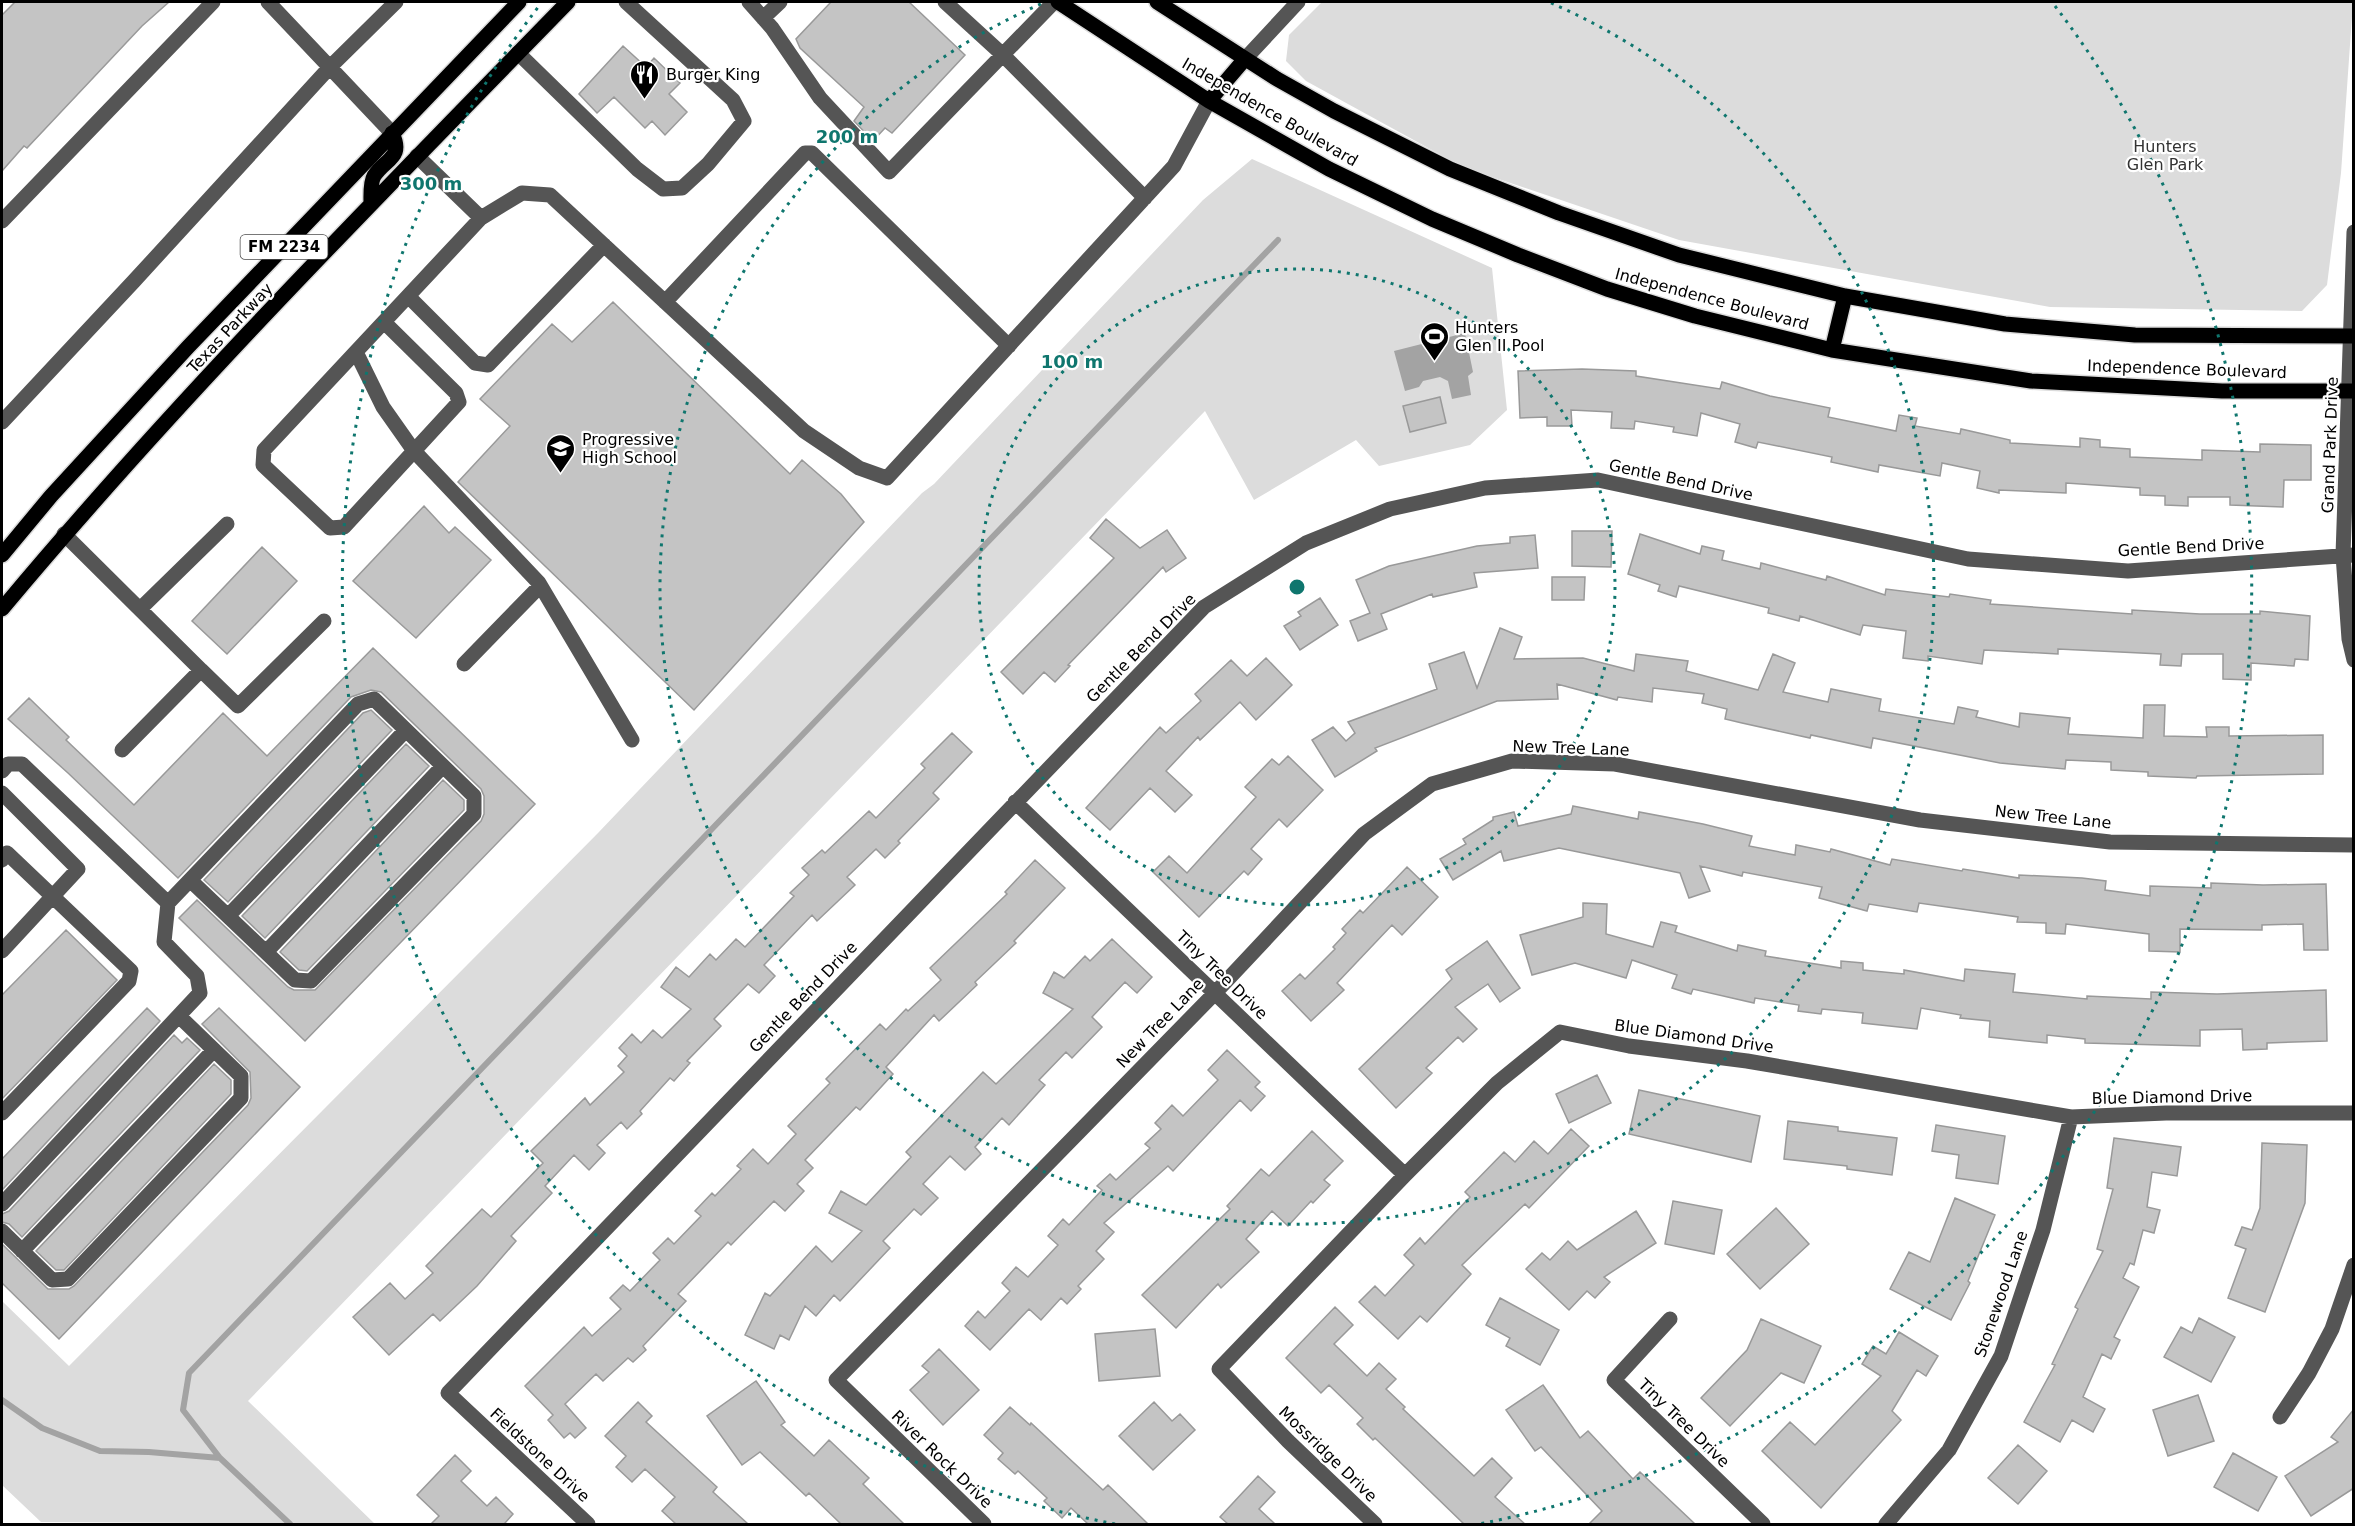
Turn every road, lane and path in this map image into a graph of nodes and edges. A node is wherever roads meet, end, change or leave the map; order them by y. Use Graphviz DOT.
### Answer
graph roads {
  1 [pos="213,2"];
  2 [pos="268,2"];
  3 [pos="519,2"];
  4 [pos="568,2"];
  5 [pos="626,2"];
  6 [pos="749,2"];
  7 [pos="780,2"];
  8 [pos="945,2"];
  9 [pos="1054,2"];
  10 [pos="1058,2"];
  11 [pos="1157,2"];
  12 [pos="1298,2"];
  13 [pos="391,3"];
  14 [pos="763,18"];
  15 [pos="518,53"];
  16 [pos="1003,55"];
  17 [pos="1244,60"];
  18 [pos="330,67"];
  19 [pos="1209,101"];
  20 [pos="392,133"];
  21 [pos="417,156"];
  22 [pos="1144,198"];
  23 [pos="371,204"];
  24 [pos="481,218"];
  25 [pos="2,221"];
  26 [pos="2354,232"];
  27 [pos="604,245"];
  28 [pos="408,296"];
  29 [pos="1845,296"];
  30 [pos="665,302"];
  31 [pos="384,322"];
  32 [pos="2353,336"];
  33 [pos="1008,346"];
  34 [pos="1832,350"];
  35 [pos="356,352"];
  36 [pos="2352,391"];
  37 [pos="2,422"];
  38 [pos="414,451"];
  39 [pos="227,524"];
  40 [pos="64,534"];
  41 [pos="2,555"];
  42 [pos="2348,555"];
  43 [pos="540,586"];
  44 [pos="2,609"];
  45 [pos="140,609"];
  46 [pos="324,621"];
  47 [pos="2354,660"];
  48 [pos="464,664"];
  49 [pos="201,670"];
  50 [pos="406,730"];
  51 [pos="632,740"];
  52 [pos="122,750"];
  53 [pos="443,766"];
  54 [pos="2,771"];
  55 [pos="2,793"];
  56 [pos="1015,802"];
  57 [pos="2354,845"];
  58 [pos="3,854"];
  59 [pos="190,880"];
  60 [pos="52,895"];
  61 [pos="168,903"];
  62 [pos="228,916"];
  63 [pos="2,951"];
  64 [pos="266,952"];
  65 [pos="1215,993"];
  66 [pos="179,1016"];
  67 [pos="214,1050"];
  68 [pos="2,1113"];
  69 [pos="2354,1113"];
  70 [pos="2071,1117"];
  71 [pos="1405,1174"];
  72 [pos="2,1204"];
  73 [pos="2,1231"];
  74 [pos="22,1251"];
  75 [pos="2354,1265"];
  76 [pos="1670,1319"];
  77 [pos="1257,1408"];
  78 [pos="468,1411"];
  79 [pos="2280,1417"];
  80 [pos="876,1419"];
  81 [pos="588,1524"];
  82 [pos="984,1524"];
  83 [pos="1375,1524"];
  84 [pos="1763,1524"];
  85 [pos="1886,1524"];
  1 -- 25 [label="street"];
  2 -- 18 [label="street"];
  3 -- 20 [label="main road, Texas Parkway / FM 2234"];
  4 -- 15 [label="main road, Texas Parkway / FM 2234"];
  5 -- 15 [label="street"];
  6 -- 14 [label="street"];
  7 -- 14 [label="street"];
  8 -- 16 [label="street"];
  9 -- 16 [label="street"];
  10 -- 19 [label="main road, Independence Boulevard"];
  11 -- 17 [label="main road, Independence Boulevard"];
  12 -- 17 [label="street"];
  13 -- 18 [label="street"];
  14 -- 16 [label="street"];
  15 -- 21 [label="main road, Texas Parkway / FM 2234"];
  16 -- 22 [label="street"];
  17 -- 19 [label="main road"];
  17 -- 29 [label="main road, Independence Boulevard"];
  18 -- 20 [label="street"];
  18 -- 37 [label="street"];
  19 -- 22 [label="street"];
  19 -- 34 [label="main road, Independence Boulevard"];
  20 -- 23 [label="main road"];
  20 -- 41 [label="main road, Texas Parkway / FM 2234"];
  21 -- 23 [label="main road, Texas Parkway / FM 2234"];
  21 -- 24 [label="street"];
  22 -- 33 [label="street"];
  23 -- 40 [label="main road, Texas Parkway / FM 2234"];
  24 -- 27 [label="street"];
  24 -- 28 [label="street"];
  26 -- 32 [label="street, Grand Park Drive"];
  27 -- 28 [label="street"];
  27 -- 30 [label="street"];
  28 -- 31 [label="street"];
  29 -- 32 [label="main road, Independence Boulevard"];
  29 -- 34 [label="main road"];
  30 -- 33 [label="street"];
  30 -- 33 [label="street"];
  31 -- 35 [label="street"];
  31 -- 38 [label="street"];
  32 -- 36 [label="street, Grand Park Drive"];
  34 -- 36 [label="main road, Independence Boulevard"];
  35 -- 38 [label="street"];
  35 -- 38 [label="street"];
  36 -- 42 [label="street, Grand Park Drive"];
  38 -- 43 [label="street"];
  39 -- 45 [label="street"];
  40 -- 44 [label="main road, Texas Parkway / FM 2234"];
  40 -- 45 [label="street"];
  42 -- 47 [label="street, Grand Park Drive"];
  42 -- 56 [label="street, Gentle Bend Drive"];
  43 -- 48 [label="street"];
  43 -- 51 [label="street"];
  45 -- 49 [label="street"];
  46 -- 49 [label="street"];
  49 -- 52 [label="street"];
  50 -- 53 [label="street"];
  50 -- 59 [label="street"];
  50 -- 62 [label="street"];
  53 -- 64 [label="street"];
  53 -- 64 [label="street"];
  54 -- 61 [label="street"];
  55 -- 60 [label="street"];
  56 -- 65 [label="street, Tiny Tree Drive"];
  56 -- 78 [label="street, Gentle Bend Drive"];
  57 -- 65 [label="street, New Tree Lane"];
  58 -- 60 [label="street"];
  59 -- 61 [label="street"];
  59 -- 62 [label="street"];
  60 -- 63 [label="street"];
  60 -- 68 [label="street"];
  61 -- 66 [label="street"];
  62 -- 64 [label="street"];
  65 -- 71 [label="street, Tiny Tree Drive"];
  65 -- 80 [label="street, New Tree Lane"];
  66 -- 67 [label="street"];
  66 -- 72 [label="street"];
  67 -- 74 [label="street"];
  67 -- 74 [label="street"];
  69 -- 70 [label="street, Blue Diamond Drive"];
  70 -- 71 [label="street, Blue Diamond Drive"];
  70 -- 85 [label="street, Stonewood Lane"];
  71 -- 77 [label="street, Blue Diamond Drive"];
  73 -- 74 [label="street"];
  75 -- 79 [label="street"];
  76 -- 84 [label="street, Tiny Tree Drive"];
  77 -- 83 [label="street, Mossridge Drive"];
  78 -- 81 [label="street, Fieldstone Drive"];
  80 -- 82 [label="street, River Rock Drive"];
}
